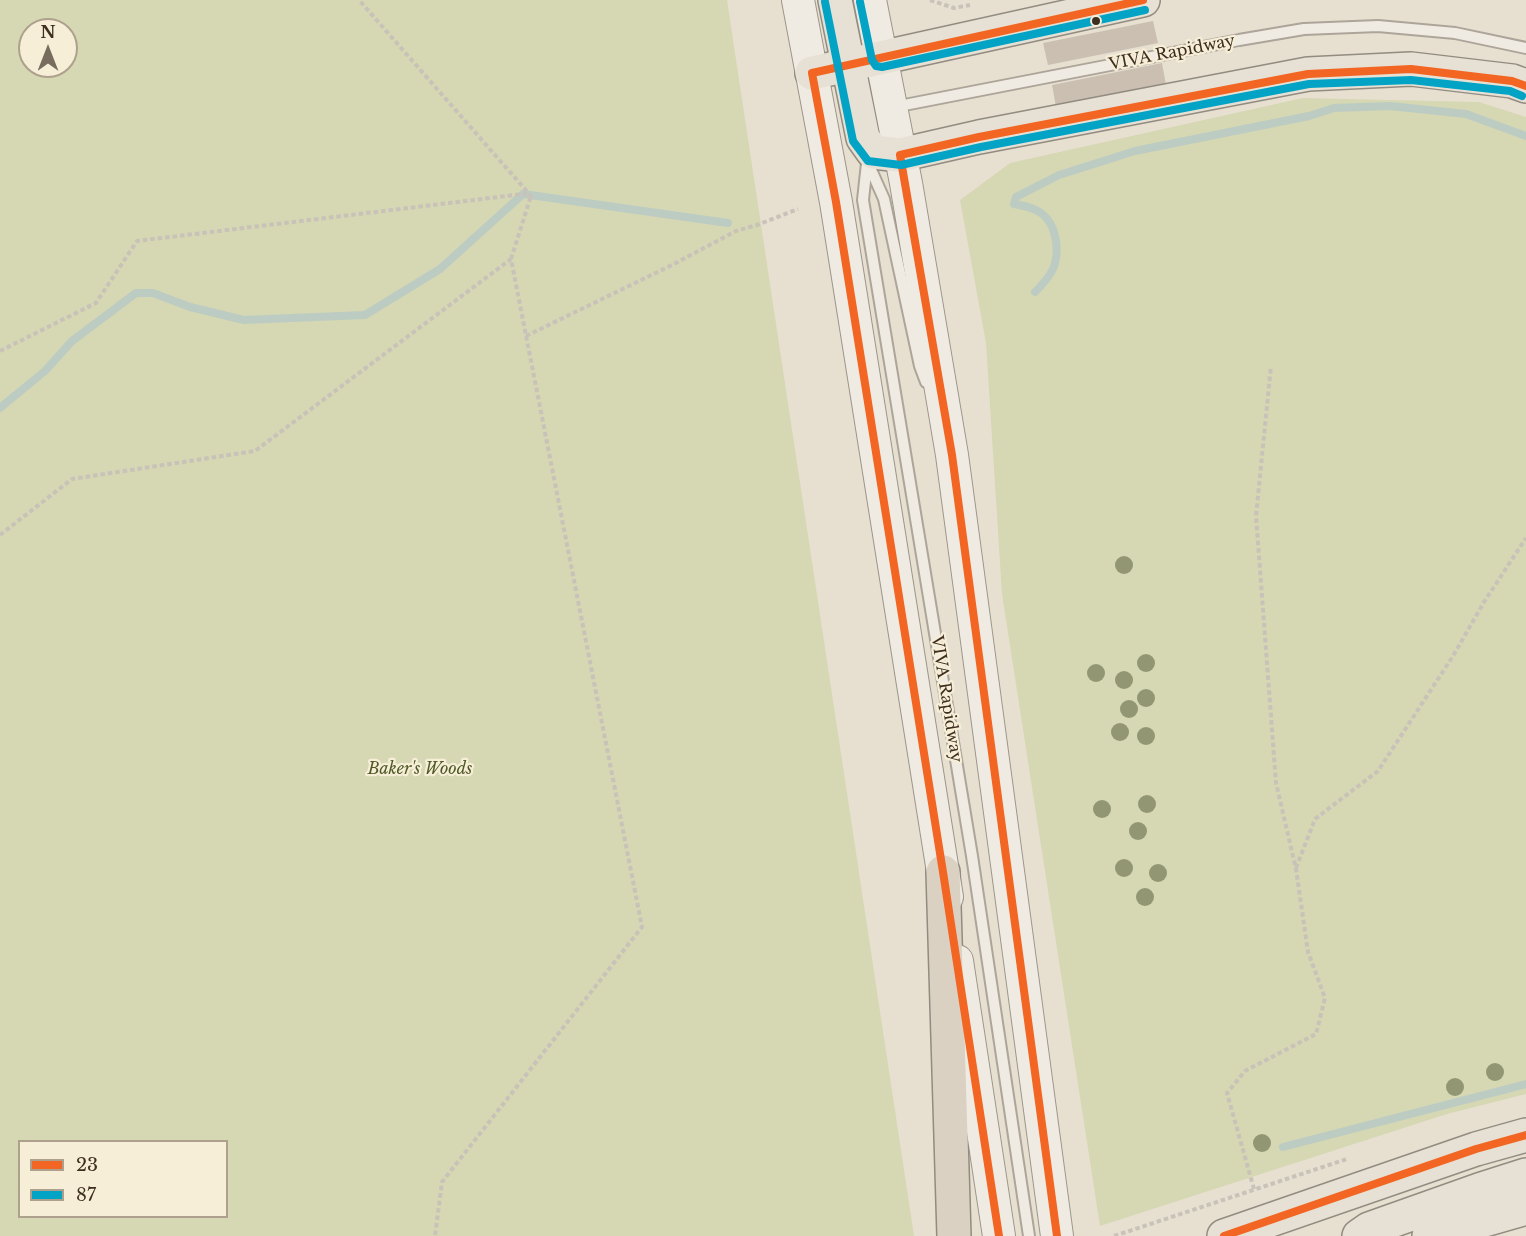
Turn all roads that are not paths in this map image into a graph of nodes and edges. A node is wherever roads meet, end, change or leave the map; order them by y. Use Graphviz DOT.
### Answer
graph roads {
  1 [pos="798,0"];
  2 [pos="835,0"];
  3 [pos="870,0"];
  4 [pos="1143,0"];
  5 [pos="1526,48"];
  6 [pos="882,57"];
  7 [pos="848,65"];
  8 [pos="812,73"];
  9 [pos="1526,86"];
  10 [pos="874,126"];
  11 [pos="900,155"];
  12 [pos="952,455"];
  13 [pos="943,872"];
  14 [pos="1526,1135"];
  15 [pos="1526,1175"];
  16 [pos="1526,1208"];
  17 [pos="954,1236"];
  18 [pos="999,1236"];
  19 [pos="1029,1236"];
  20 [pos="1057,1236"];
  21 [pos="1224,1236"];
  22 [pos="1359,1236"];
  23 [pos="1430,1236"];
  1 -- 8 [label="main road"];
  2 -- 7 [label="main road"];
  3 -- 6 [label="main road"];
  4 -- 6 [label="main road"];
  5 -- 10 [label="lane, VIVA Rapidway"];
  6 -- 7 [label="main road"];
  6 -- 10 [label="main road"];
  7 -- 8 [label="main road"];
  7 -- 10 [label="main road"];
  8 -- 13 [label="main road"];
  9 -- 11 [label="main road"];
  10 -- 11 [label="main road"];
  10 -- 12 [label="lane"];
  10 -- 19 [label="lane, VIVA Rapidway"];
  11 -- 12 [label="main road"];
  12 -- 20 [label="main road"];
  13 -- 17 [label="highway"];
  13 -- 18 [label="main road"];
  14 -- 21 [label="main road"];
  15 -- 22 [label="main road"];
  16 -- 23 [label="main road"];
}
